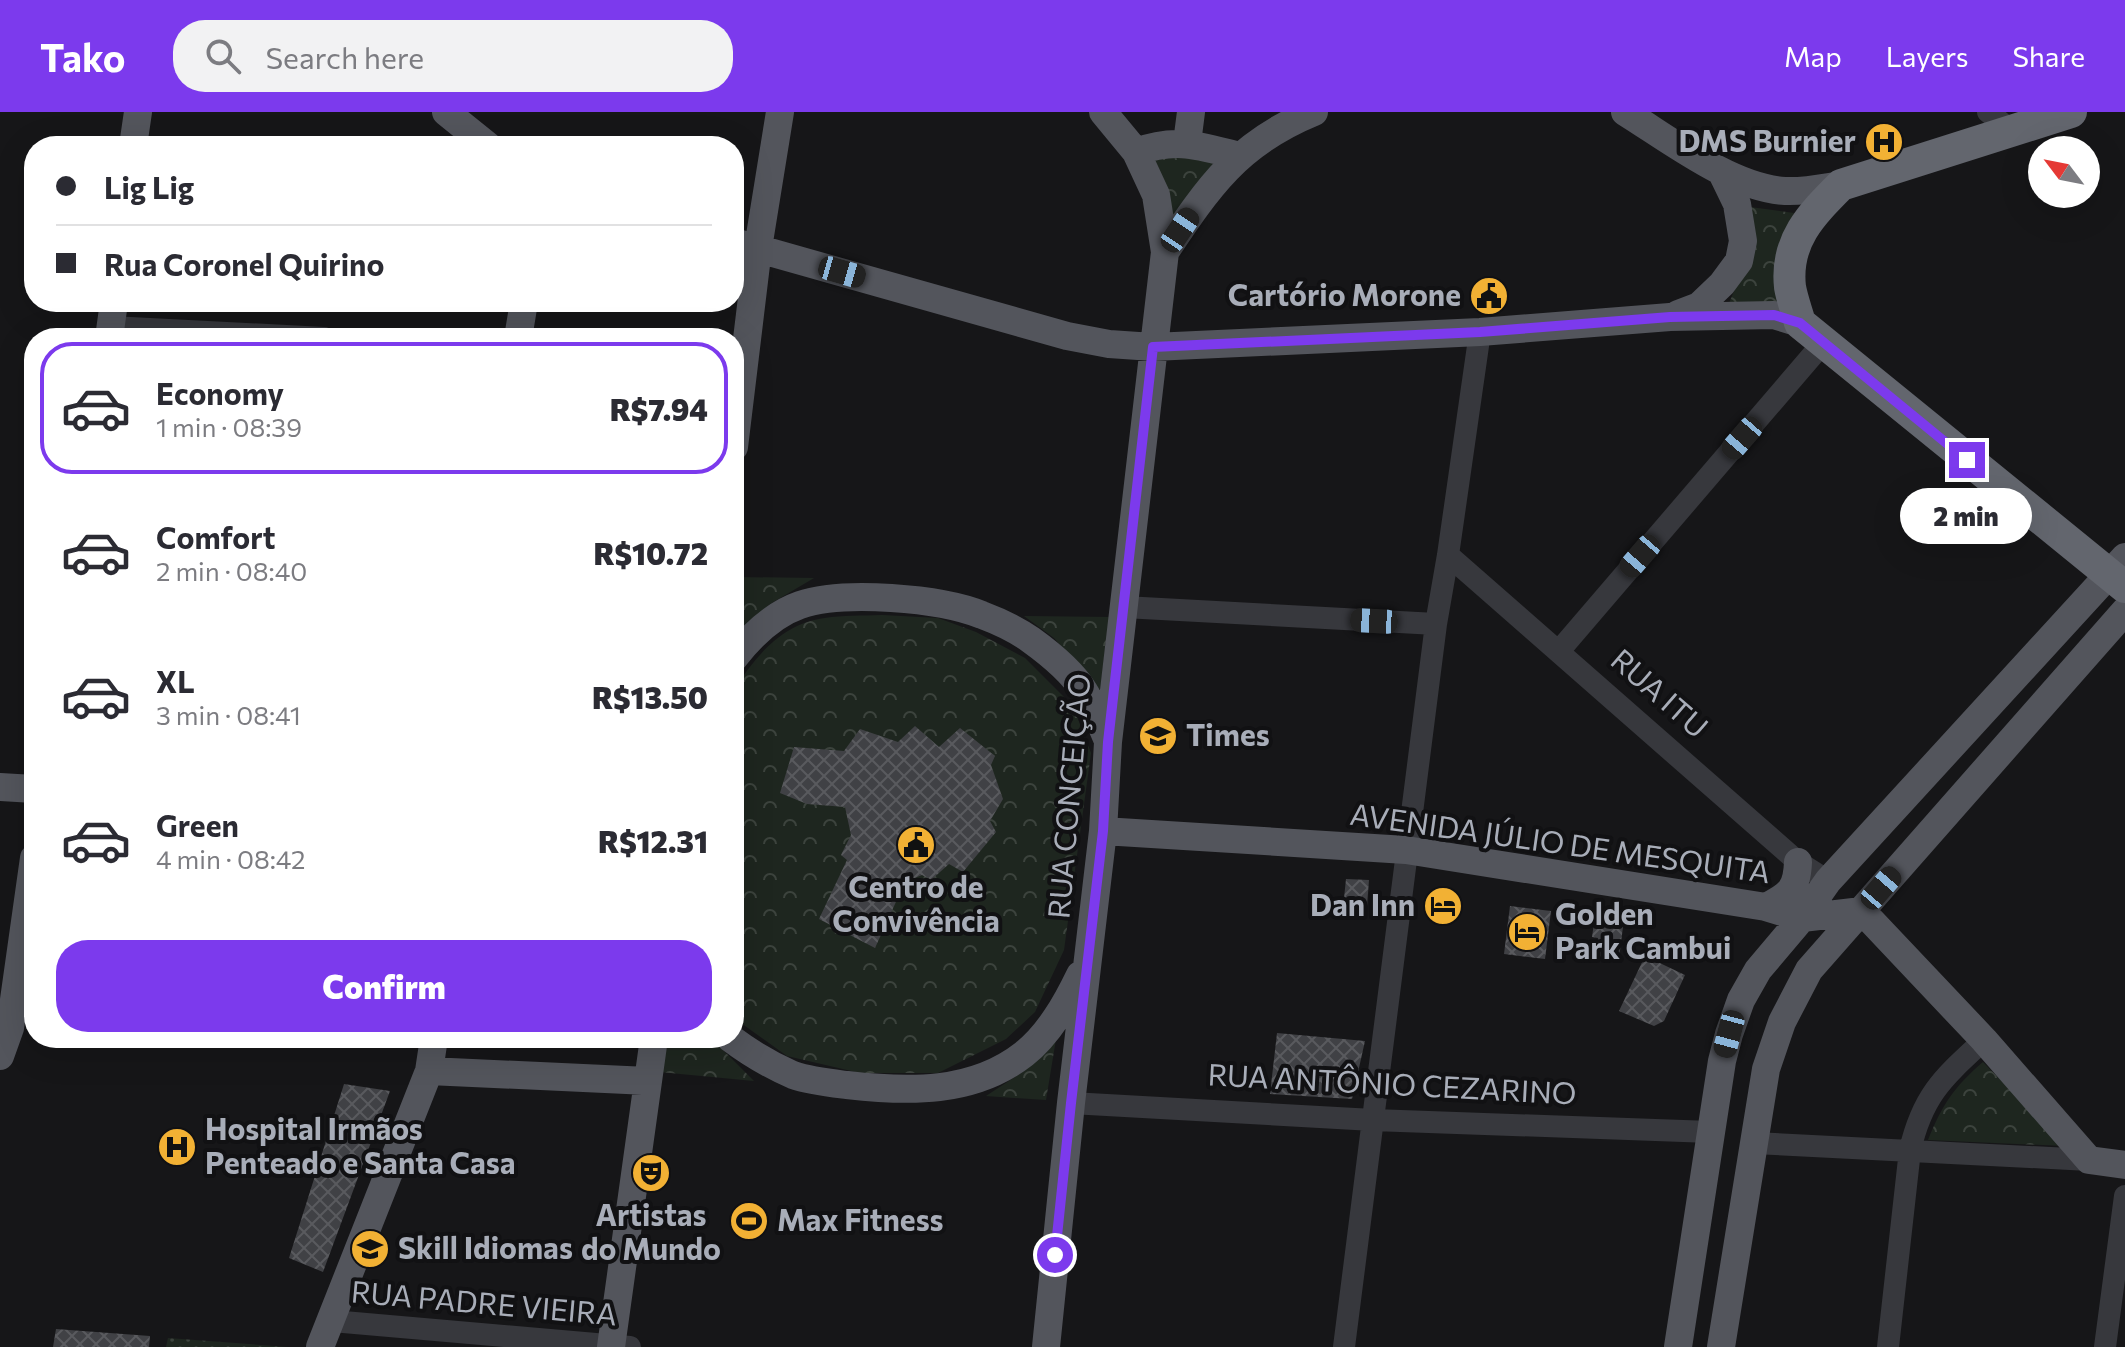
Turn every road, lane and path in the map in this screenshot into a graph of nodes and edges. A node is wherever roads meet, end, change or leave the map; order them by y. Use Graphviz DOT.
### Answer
graph roads {
  1 [pos="138,112"];
  2 [pos="446,112"];
  3 [pos="780,112"];
  4 [pos="1103,112"];
  5 [pos="1191,112"];
  6 [pos="1314,112"];
  7 [pos="1625,112"];
  8 [pos="2071,112"];
  9 [pos="2000,121"];
  10 [pos="134,136"];
  11 [pos="476,136"];
  12 [pos="1187,143"];
  13 [pos="1136,152"];
  14 [pos="1240,156"];
  15 [pos="1721,171"];
  16 [pos="1841,185"];
  17 [pos="746,245"];
  18 [pos="1165,252"];
  19 [pos="744,279"];
  20 [pos="1670,317"];
  21 [pos="111,322"];
  22 [pos="191,328"];
  23 [pos="1480,332"];
  24 [pos="1812,333"];
  25 [pos="1153,347"];
  26 [pos="1448,555"];
  27 [pos="2120,573"];
  28 [pos="1124,607"];
  29 [pos="2125,611"];
  30 [pos="1436,624"];
  31 [pos="744,647"];
  32 [pos="1559,651"];
  33 [pos="1108,742"];
  34 [pos="0,787"];
  35 [pos="24,788"];
  36 [pos="1103,831"];
  37 [pos="1406,850"];
  38 [pos="1798,862"];
  39 [pos="1828,881"];
  40 [pos="1766,907"];
  41 [pos="1862,911"];
  42 [pos="1802,918"];
  43 [pos="24,929"];
  44 [pos="1089,957"];
  45 [pos="1984,1040"];
  46 [pos="432,1048"];
  47 [pos="653,1048"];
  48 [pos="743,1048"];
  49 [pos="1,1050"];
  50 [pos="429,1071"];
  51 [pos="648,1081"];
  52 [pos="1071,1103"];
  53 [pos="1373,1120"];
  54 [pos="1711,1132"];
  55 [pos="1754,1143"];
  56 [pos="1910,1150"];
  57 [pos="2089,1160"];
  58 [pos="2125,1165"];
  59 [pos="2125,1196"];
  60 [pos="332,1321"];
  61 [pos="617,1346"];
  62 [pos="320,1347"];
  63 [pos="1046,1347"];
  64 [pos="1344,1347"];
  65 [pos="1678,1347"];
  66 [pos="1721,1347"];
  67 [pos="1888,1347"];
  68 [pos="2105,1347"];
  1 -- 10 [label="main road"];
  2 -- 11 [label="main road"];
  3 -- 17 [label="main road"];
  4 -- 13 [label="main road"];
  5 -- 12 [label="main road"];
  6 -- 14 [label="main road"];
  7 -- 15 [label="main road"];
  8 -- 9 [label="highway"];
  9 -- 16 [label="highway"];
  12 -- 13 [label="main road"];
  12 -- 14 [label="main road"];
  13 -- 18 [label="main road"];
  14 -- 18 [label="main road"];
  15 -- 16 [label="main road"];
  15 -- 20 [label="main road"];
  16 -- 24 [label="highway"];
  17 -- 19 [label="main road"];
  17 -- 25 [label="main road"];
  18 -- 25 [label="main road, RUA CONCEIÇÃO"];
  20 -- 23 [label="main road"];
  20 -- 24 [label="main road"];
  21 -- 22 [label="street"];
  23 -- 25 [label="main road"];
  23 -- 26 [label="street"];
  24 -- 27 [label="highway"];
  24 -- 32 [label="street"];
  25 -- 28 [label="main road, RUA CONCEIÇÃO"];
  26 -- 30 [label="street"];
  26 -- 32 [label="street, RUA ITU"];
  27 -- 39 [label="main road"];
  28 -- 30 [label="street"];
  28 -- 33 [label="main road, RUA CONCEIÇÃO"];
  29 -- 41 [label="main road"];
  30 -- 37 [label="street"];
  31 -- 33 [label="main road"];
  32 -- 38 [label="street, RUA ITU"];
  33 -- 36 [label="main road, RUA CONCEIÇÃO"];
  34 -- 35 [label="main road"];
  36 -- 37 [label="main road, AVENIDA JÚLIO DE MESQUITA"];
  36 -- 44 [label="main road, RUA CONCEIÇÃO"];
  37 -- 40 [label="main road, AVENIDA JÚLIO DE MESQUITA"];
  37 -- 53 [label="street"];
  38 -- 39 [label="street, RUA ITU"];
  38 -- 40 [label="main road"];
  39 -- 42 [label="main road"];
  40 -- 42 [label="main road, AVENIDA JÚLIO DE MESQUITA"];
  41 -- 42 [label="main road, AVENIDA JÚLIO DE MESQUITA"];
  41 -- 45 [label="main road"];
  41 -- 55 [label="main road"];
  42 -- 54 [label="main road"];
  43 -- 49 [label="main road"];
  44 -- 48 [label="main road"];
  44 -- 52 [label="main road, RUA CONCEIÇÃO"];
  45 -- 56 [label="street"];
  45 -- 57 [label="main road"];
  46 -- 50 [label="main road"];
  47 -- 51 [label="main road"];
  50 -- 51 [label="main road"];
  50 -- 60 [label="main road"];
  51 -- 61 [label="main road"];
  52 -- 53 [label="street, RUA ANTÔNIO CEZARINO"];
  52 -- 63 [label="main road, RUA CONCEIÇÃO"];
  53 -- 54 [label="street, RUA ANTÔNIO CEZARINO"];
  53 -- 64 [label="street"];
  54 -- 65 [label="main road"];
  55 -- 56 [label="street"];
  55 -- 66 [label="main road"];
  56 -- 57 [label="street"];
  56 -- 67 [label="street"];
  57 -- 58 [label="main road"];
  59 -- 68 [label="street"];
  60 -- 61 [label="street, RUA PADRE VIEIRA"];
  60 -- 62 [label="main road"];
}
